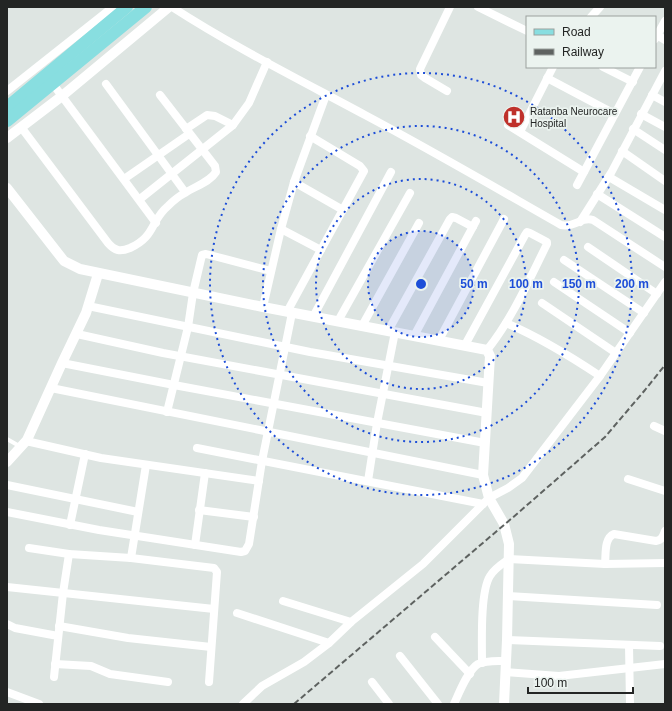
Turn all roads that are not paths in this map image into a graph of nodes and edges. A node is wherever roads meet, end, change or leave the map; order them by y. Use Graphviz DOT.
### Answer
graph roads {
  1 [pos="127,7"];
  2 [pos="146,7"];
  3 [pos="169,7"];
  4 [pos="172,7"];
  5 [pos="450,7"];
  6 [pos="478,7"];
  7 [pos="600,7"];
  8 [pos="110,11"];
  9 [pos="592,16"];
  10 [pos="665,21"];
  11 [pos="526,31"];
  12 [pos="656,37"];
  13 [pos="665,40"];
  14 [pos="267,62"];
  15 [pos="553,68"];
  16 [pos="605,68"];
  17 [pos="640,68"];
  18 [pos="665,71"];
  19 [pos="548,78"];
  20 [pos="633,82"];
  21 [pos="53,84"];
  22 [pos="106,84"];
  23 [pos="7,91"];
  24 [pos="447,91"];
  25 [pos="160,95"];
  26 [pos="326,95"];
  27 [pos="652,95"];
  28 [pos="62,96"];
  29 [pos="665,102"];
  30 [pos="7,107"];
  31 [pos="615,114"];
  32 [pos="642,114"];
  33 [pos="7,121"];
  34 [pos="233,125"];
  35 [pos="508,125"];
  36 [pos="21,127"];
  37 [pos="665,127"];
  38 [pos="633,130"];
  39 [pos="187,131"];
  40 [pos="520,132"];
  41 [pos="310,136"];
  42 [pos="7,138"];
  43 [pos="202,150"];
  44 [pos="665,150"];
  45 [pos="622,151"];
  46 [pos="159,155"];
  47 [pos="391,172"];
  48 [pos="584,172"];
  49 [pos="172,173"];
  50 [pos="609,177"];
  51 [pos="124,179"];
  52 [pos="665,181"];
  53 [pos="294,182"];
  54 [pos="577,185"];
  55 [pos="7,188"];
  56 [pos="185,192"];
  57 [pos="410,193"];
  58 [pos="597,194"];
  59 [pos="140,199"];
  60 [pos="343,210"];
  61 [pos="665,210"];
  62 [pos="504,219"];
  63 [pos="579,222"];
  64 [pos="156,223"];
  65 [pos="419,223"];
  66 [pos="281,229"];
  67 [pos="665,237"];
  68 [pos="588,247"];
  69 [pos="321,250"];
  70 [pos="564,260"];
  71 [pos="665,267"];
  72 [pos="271,271"];
  73 [pos="98,274"];
  74 [pos="554,282"];
  75 [pos="665,282"];
  76 [pos="193,293"];
  77 [pos="657,294"];
  78 [pos="542,302"];
  79 [pos="88,306"];
  80 [pos="263,307"];
  81 [pos="290,312"];
  82 [pos="644,313"];
  83 [pos="314,317"];
  84 [pos="338,321"];
  85 [pos="506,324"];
  86 [pos="362,326"];
  87 [pos="188,327"];
  88 [pos="391,331"];
  89 [pos="630,333"];
  90 [pos="76,334"];
  91 [pos="414,336"];
  92 [pos="439,340"];
  93 [pos="464,345"];
  94 [pos="286,347"];
  95 [pos="487,350"];
  96 [pos="616,353"];
  97 [pos="181,357"];
  98 [pos="62,363"];
  99 [pos="388,366"];
  100 [pos="280,376"];
  101 [pos="600,376"];
  102 [pos="488,383"];
  103 [pos="174,386"];
  104 [pos="51,388"];
  105 [pos="383,395"];
  106 [pos="275,404"];
  107 [pos="167,412"];
  108 [pos="487,414"];
  109 [pos="377,423"];
  110 [pos="654,426"];
  111 [pos="665,431"];
  112 [pos="269,432"];
  113 [pos="7,438"];
  114 [pos="485,443"];
  115 [pos="23,444"];
  116 [pos="197,448"];
  117 [pos="85,454"];
  118 [pos="372,454"];
  119 [pos="262,461"];
  120 [pos="7,462"];
  121 [pos="146,465"];
  122 [pos="205,473"];
  123 [pos="483,475"];
  124 [pos="628,479"];
  125 [pos="259,481"];
  126 [pos="368,481"];
  127 [pos="7,485"];
  128 [pos="665,491"];
  129 [pos="76,499"];
  130 [pos="486,501"];
  131 [pos="200,510"];
  132 [pos="7,512"];
  133 [pos="138,512"];
  134 [pos="254,517"];
  135 [pos="70,525"];
  136 [pos="665,531"];
  137 [pos="134,536"];
  138 [pos="195,545"];
  139 [pos="29,548"];
  140 [pos="69,554"];
  141 [pos="131,558"];
  142 [pos="509,559"];
  143 [pos="665,563"];
  144 [pos="605,564"];
  145 [pos="7,587"];
  146 [pos="63,593"];
  147 [pos="508,596"];
  148 [pos="283,601"];
  149 [pos="658,605"];
  150 [pos="214,608"];
  151 [pos="237,613"];
  152 [pos="351,622"];
  153 [pos="7,625"];
  154 [pos="59,626"];
  155 [pos="58,636"];
  156 [pos="435,637"];
  157 [pos="508,640"];
  158 [pos="329,643"];
  159 [pos="629,645"];
  160 [pos="660,646"];
  161 [pos="211,647"];
  162 [pos="400,656"];
  163 [pos="506,661"];
  164 [pos="482,662"];
  165 [pos="55,664"];
  166 [pos="665,664"];
  167 [pos="631,668"];
  168 [pos="506,672"];
  169 [pos="470,674"];
  170 [pos="54,676"];
  171 [pos="168,682"];
  172 [pos="208,682"];
  173 [pos="372,682"];
  174 [pos="7,692"];
  175 [pos="39,704"];
  176 [pos="243,704"];
  177 [pos="389,704"];
  178 [pos="438,704"];
  179 [pos="454,704"];
  180 [pos="504,704"];
  181 [pos="630,704"];
  1 -- 8 [label="main road"];
  2 -- 21 [label="main road"];
  3 -- 28 [label="street"];
  4 -- 14 [label="street"];
  5 -- 24 [label="street"];
  6 -- 11 [label="street"];
  7 -- 9 [label="street"];
  8 -- 23 [label="street"];
  8 -- 30 [label="main road"];
  10 -- 12 [label="street"];
  12 -- 13 [label="street"];
  14 -- 26 [label="street"];
  14 -- 34 [label="street"];
  15 -- 19 [label="street"];
  16 -- 20 [label="street"];
  17 -- 20 [label="street"];
  18 -- 27 [label="street"];
  19 -- 31 [label="street"];
  19 -- 40 [label="street"];
  20 -- 31 [label="street"];
  21 -- 28 [label="street"];
  21 -- 33 [label="main road"];
  22 -- 46 [label="street"];
  25 -- 39 [label="street"];
  26 -- 41 [label="street"];
  26 -- 63 [label="street"];
  27 -- 29 [label="street"];
  27 -- 32 [label="street"];
  28 -- 36 [label="street"];
  28 -- 51 [label="street"];
  31 -- 48 [label="street"];
  32 -- 37 [label="street"];
  32 -- 38 [label="street"];
  34 -- 39 [label="street"];
  34 -- 43 [label="street"];
  35 -- 40 [label="street"];
  36 -- 42 [label="street"];
  36 -- 64 [label="street"];
  38 -- 44 [label="street"];
  38 -- 45 [label="street"];
  39 -- 43 [label="street"];
  39 -- 46 [label="street"];
  40 -- 48 [label="street"];
  41 -- 53 [label="street"];
  41 -- 60 [label="street"];
  43 -- 49 [label="street"];
  43 -- 56 [label="street"];
  45 -- 50 [label="street"];
  45 -- 52 [label="street"];
  46 -- 49 [label="street"];
  46 -- 51 [label="street"];
  47 -- 83 [label="street"];
  48 -- 54 [label="street"];
  49 -- 56 [label="street"];
  49 -- 59 [label="street"];
  50 -- 58 [label="street"];
  50 -- 61 [label="street"];
  51 -- 59 [label="street"];
  53 -- 60 [label="street"];
  53 -- 66 [label="street"];
  55 -- 73 [label="street"];
  56 -- 64 [label="street"];
  57 -- 84 [label="street"];
  58 -- 63 [label="street"];
  58 -- 67 [label="street"];
  59 -- 64 [label="street"];
  60 -- 69 [label="street"];
  62 -- 92 [label="street"];
  63 -- 71 [label="street"];
  65 -- 86 [label="street"];
  66 -- 69 [label="street"];
  66 -- 72 [label="street"];
  68 -- 77 [label="street"];
  69 -- 81 [label="street"];
  70 -- 82 [label="street"];
  72 -- 76 [label="street"];
  72 -- 80 [label="street"];
  73 -- 76 [label="street"];
  73 -- 79 [label="street"];
  74 -- 89 [label="street"];
  75 -- 77 [label="street"];
  76 -- 80 [label="street"];
  76 -- 87 [label="street"];
  77 -- 82 [label="street"];
  78 -- 96 [label="street"];
  79 -- 87 [label="street"];
  79 -- 90 [label="street"];
  80 -- 81 [label="street"];
  81 -- 83 [label="street"];
  81 -- 94 [label="street"];
  82 -- 89 [label="street"];
  83 -- 84 [label="street"];
  84 -- 86 [label="street"];
  85 -- 93 [label="street"];
  85 -- 95 [label="street"];
  85 -- 101 [label="street"];
  86 -- 88 [label="street"];
  87 -- 94 [label="street"];
  87 -- 97 [label="street"];
  88 -- 91 [label="street"];
  88 -- 91 [label="street"];
  88 -- 99 [label="street"];
  89 -- 96 [label="street"];
  90 -- 97 [label="street"];
  90 -- 98 [label="street"];
  91 -- 92 [label="street"];
  92 -- 93 [label="street"];
  93 -- 95 [label="street"];
  94 -- 99 [label="street"];
  94 -- 100 [label="street"];
  95 -- 102 [label="street"];
  96 -- 101 [label="street"];
  97 -- 100 [label="street"];
  97 -- 103 [label="street"];
  98 -- 103 [label="street"];
  98 -- 104 [label="street"];
  99 -- 102 [label="street"];
  99 -- 105 [label="street"];
  100 -- 105 [label="street"];
  100 -- 106 [label="street"];
  101 -- 130 [label="street"];
  102 -- 108 [label="street"];
  103 -- 106 [label="street"];
  103 -- 107 [label="street"];
  104 -- 107 [label="street"];
  104 -- 115 [label="street"];
  105 -- 108 [label="street"];
  105 -- 109 [label="street"];
  106 -- 109 [label="street"];
  106 -- 112 [label="street"];
  107 -- 112 [label="street"];
  108 -- 114 [label="street"];
  109 -- 114 [label="street"];
  109 -- 118 [label="street"];
  110 -- 111 [label="street"];
  112 -- 118 [label="street"];
  112 -- 119 [label="street"];
  113 -- 115 [label="lane"];
  114 -- 123 [label="street"];
  115 -- 117 [label="street"];
  115 -- 120 [label="street"];
  116 -- 119 [label="street"];
  117 -- 121 [label="street"];
  117 -- 129 [label="street"];
  118 -- 123 [label="street"];
  118 -- 126 [label="street"];
  119 -- 125 [label="street"];
  119 -- 126 [label="street"];
  121 -- 122 [label="street"];
  121 -- 133 [label="street"];
  122 -- 125 [label="street"];
  122 -- 131 [label="street"];
  123 -- 130 [label="street"];
  124 -- 128 [label="street"];
  125 -- 134 [label="street"];
  126 -- 130 [label="street"];
  127 -- 129 [label="street"];
  129 -- 133 [label="street"];
  129 -- 135 [label="street"];
  130 -- 142 [label="street"];
  130 -- 152 [label="street"];
  131 -- 134 [label="street"];
  131 -- 138 [label="street"];
  132 -- 135 [label="street"];
  133 -- 137 [label="street"];
  134 -- 138 [label="street"];
  135 -- 137 [label="street"];
  136 -- 144 [label="street"];
  137 -- 138 [label="street"];
  137 -- 141 [label="street"];
  139 -- 140 [label="street"];
  140 -- 141 [label="street"];
  140 -- 146 [label="street"];
  141 -- 150 [label="street"];
  142 -- 144 [label="street"];
  142 -- 147 [label="street"];
  142 -- 164 [label="street"];
  143 -- 144 [label="street"];
  145 -- 146 [label="street"];
  146 -- 150 [label="street"];
  146 -- 154 [label="street"];
  147 -- 149 [label="street"];
  147 -- 157 [label="street"];
  148 -- 152 [label="street"];
  150 -- 161 [label="street"];
  151 -- 158 [label="street"];
  152 -- 158 [label="street"];
  153 -- 155 [label="street"];
  154 -- 155 [label="street"];
  154 -- 161 [label="street"];
  155 -- 165 [label="street"];
  156 -- 169 [label="street"];
  157 -- 159 [label="street"];
  157 -- 163 [label="street"];
  158 -- 176 [label="street"];
  159 -- 160 [label="street"];
  159 -- 167 [label="street"];
  161 -- 172 [label="street"];
  162 -- 178 [label="street"];
  163 -- 164 [label="street"];
  163 -- 168 [label="street"];
  164 -- 169 [label="street"];
  165 -- 170 [label="street"];
  165 -- 171 [label="street"];
  166 -- 167 [label="street"];
  167 -- 168 [label="street"];
  167 -- 181 [label="street"];
  168 -- 180 [label="street"];
  169 -- 179 [label="street"];
  173 -- 177 [label="street"];
  174 -- 175 [label="street"];
}
